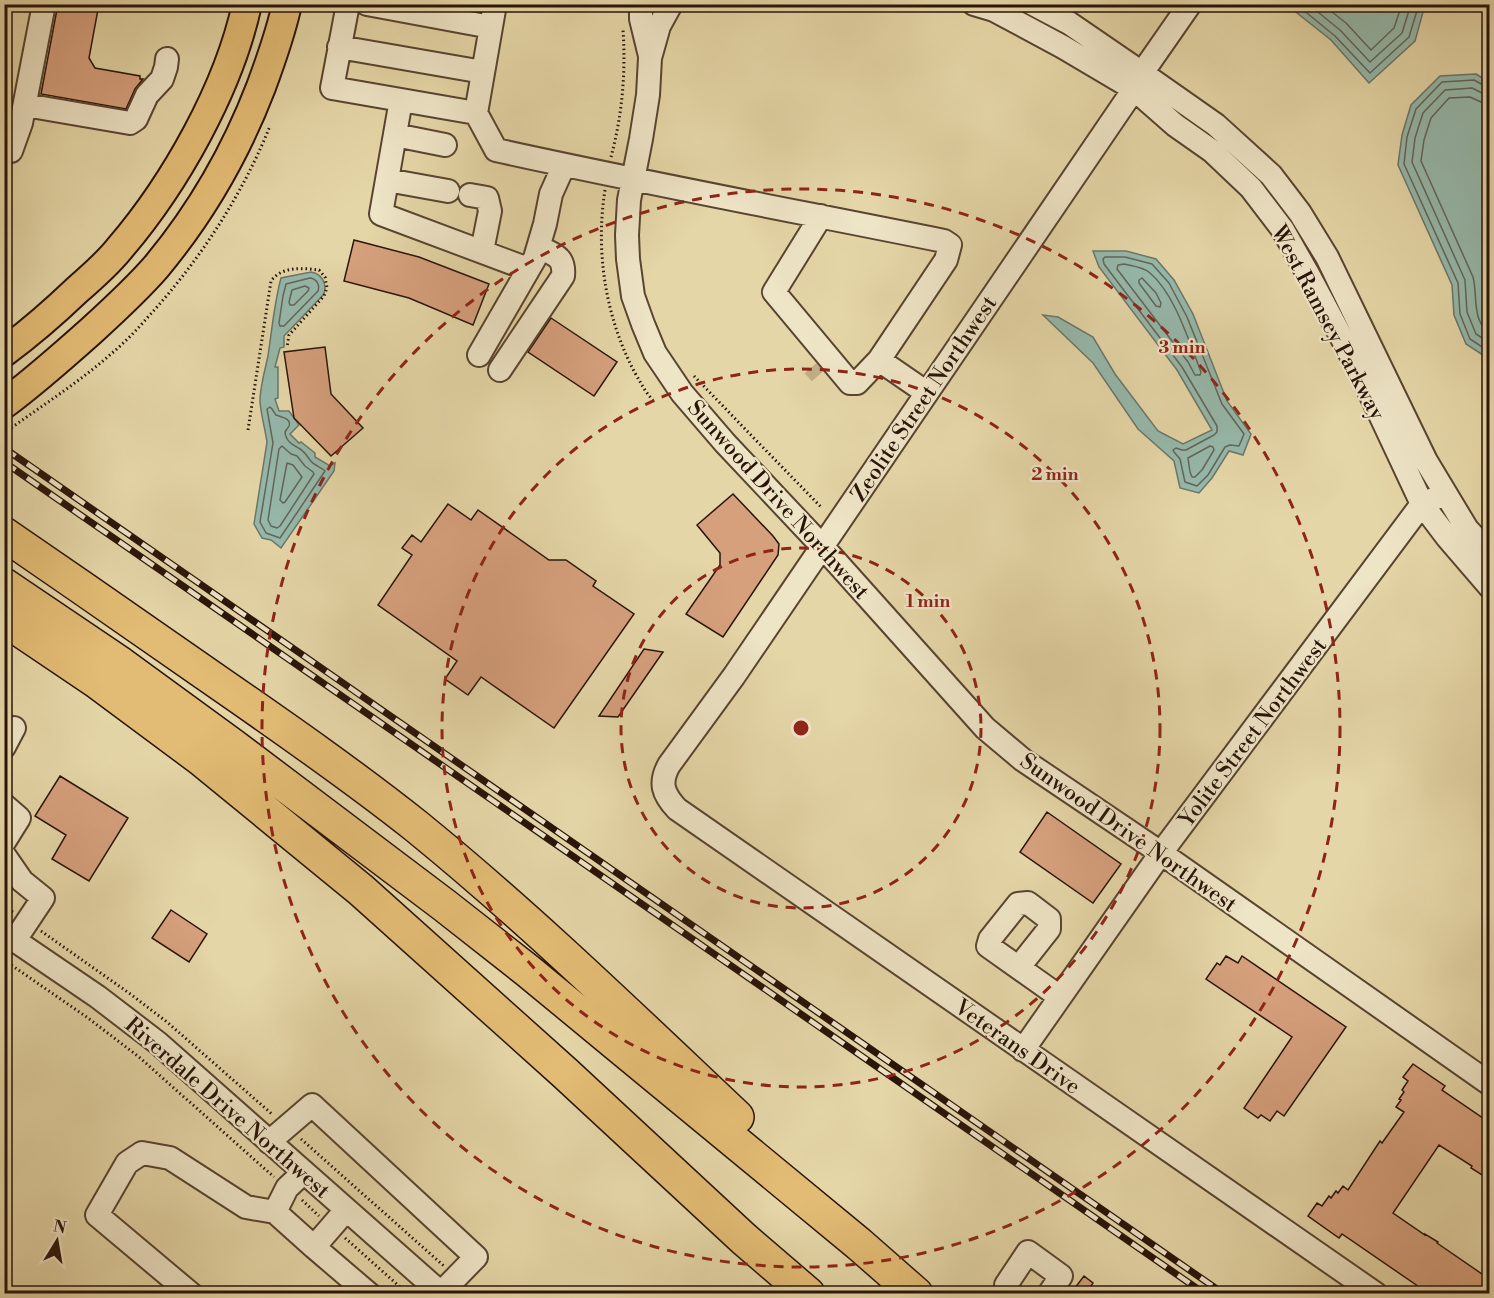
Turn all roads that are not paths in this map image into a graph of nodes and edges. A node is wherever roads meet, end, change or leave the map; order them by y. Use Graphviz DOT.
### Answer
graph roads {
  1 [pos="44,4"];
  2 [pos="247,4"];
  3 [pos="287,4"];
  4 [pos="348,4"];
  5 [pos="367,4"];
  6 [pos="495,4"];
  7 [pos="671,4"];
  8 [pos="974,4"];
  9 [pos="1033,4"];
  10 [pos="1190,4"];
  11 [pos="640,9"];
  12 [pos="491,27"];
  13 [pos="339,47"];
  14 [pos="650,58"];
  15 [pos="167,59"];
  16 [pos="483,72"];
  17 [pos="1138,80"];
  18 [pos="401,100"];
  19 [pos="24,105"];
  20 [pos="476,112"];
  21 [pos="395,135"];
  22 [pos="445,145"];
  23 [pos="8,147"];
  24 [pos="564,165"];
  25 [pos="633,179"];
  26 [pos="387,180"];
  27 [pos="448,191"];
  28 [pos="470,195"];
  29 [pos="820,216"];
  30 [pos="539,247"];
  31 [pos="482,251"];
  32 [pos="528,269"];
  33 [pos="815,341"];
  34 [pos="10,348"];
  35 [pos="479,356"];
  36 [pos="879,360"];
  37 [pos="500,370"];
  38 [pos="846,378"];
  39 [pos="927,393"];
  40 [pos="17,410"];
  41 [pos="1446,494"];
  42 [pos="1422,504"];
  43 [pos="4,534"];
  44 [pos="822,546"];
  45 [pos="1490,554"];
  46 [pos="4,585"];
  47 [pos="1490,587"];
  48 [pos="4,619"];
  49 [pos="4,634"];
  50 [pos="664,792"];
  51 [pos="4,805"];
  52 [pos="4,842"];
  53 [pos="1161,853"];
  54 [pos="4,855"];
  55 [pos="8,944"];
  56 [pos="443,963"];
  57 [pos="1019,967"];
  58 [pos="1060,997"];
  59 [pos="1023,1050"];
  60 [pos="1490,1084"];
  61 [pos="269,1142"];
  62 [pos="304,1172"];
  63 [pos="275,1212"];
  64 [pos="339,1218"];
  65 [pos="859,1244"];
  66 [pos="314,1247"];
  67 [pos="1006,1285"];
  68 [pos="191,1293"];
  69 [pos="369,1293"];
  70 [pos="441,1293"];
  71 [pos="808,1293"];
  72 [pos="916,1293"];
  73 [pos="1049,1293"];
  74 [pos="1376,1293"];
  1 -- 19 [label="street"];
  2 -- 34 [label="main road"];
  3 -- 40 [label="main road"];
  4 -- 13 [label="street"];
  5 -- 12 [label="street"];
  6 -- 12 [label="street"];
  7 -- 14 [label="street"];
  8 -- 17 [label="street, West Ramsey Parkway"];
  9 -- 17 [label="street, West Ramsey Parkway"];
  10 -- 17 [label="street, Zeolite Street Northwest"];
  11 -- 14 [label="street"];
  12 -- 16 [label="street"];
  13 -- 16 [label="street"];
  13 -- 18 [label="street"];
  14 -- 25 [label="street, Sunwood Drive Northwest"];
  15 -- 19 [label="street"];
  16 -- 20 [label="street"];
  17 -- 39 [label="street, Zeolite Street Northwest"];
  17 -- 41 [label="street, West Ramsey Parkway"];
  17 -- 42 [label="street, West Ramsey Parkway"];
  18 -- 20 [label="street"];
  18 -- 21 [label="street"];
  19 -- 23 [label="street"];
  20 -- 24 [label="street"];
  21 -- 22 [label="street"];
  21 -- 26 [label="street"];
  24 -- 25 [label="street"];
  24 -- 30 [label="street"];
  25 -- 29 [label="street"];
  25 -- 44 [label="street, Sunwood Drive Northwest"];
  26 -- 27 [label="street"];
  26 -- 31 [label="street"];
  28 -- 31 [label="street"];
  29 -- 33 [label="street"];
  29 -- 36 [label="street"];
  30 -- 32 [label="street"];
  30 -- 37 [label="street"];
  31 -- 32 [label="street"];
  32 -- 35 [label="street"];
  33 -- 38 [label="street"];
  33 -- 38 [label="street"];
  36 -- 38 [label="street"];
  36 -- 39 [label="street"];
  39 -- 44 [label="street, Zeolite Street Northwest"];
  41 -- 42 [label="street"];
  41 -- 45 [label="street, West Ramsey Parkway"];
  42 -- 47 [label="street, West Ramsey Parkway"];
  42 -- 53 [label="street, Yolite Street Northwest"];
  43 -- 65 [label="highway"];
  44 -- 50 [label="street, Zeolite Street Northwest"];
  44 -- 53 [label="street, Sunwood Drive Northwest"];
  46 -- 65 [label="highway"];
  48 -- 56 [label="highway"];
  49 -- 56 [label="highway"];
  50 -- 59 [label="street, Veterans Drive"];
  51 -- 52 [label="street"];
  53 -- 58 [label="street, Yolite Street Northwest"];
  53 -- 60 [label="street, Sunwood Drive Northwest"];
  54 -- 55 [label="street"];
  55 -- 61 [label="street, Riverdale Drive Northwest"];
  56 -- 71 [label="highway"];
  57 -- 58 [label="street"];
  58 -- 59 [label="street, Yolite Street Northwest"];
  59 -- 74 [label="street, Veterans Drive"];
  61 -- 62 [label="street, Riverdale Drive Northwest"];
  61 -- 70 [label="street"];
  62 -- 63 [label="street"];
  62 -- 64 [label="street, Riverdale Drive Northwest"];
  63 -- 66 [label="street"];
  63 -- 68 [label="street"];
  64 -- 66 [label="street"];
  64 -- 70 [label="street, Riverdale Drive Northwest"];
  65 -- 72 [label="highway"];
  66 -- 69 [label="street"];
  67 -- 73 [label="street"];
}
